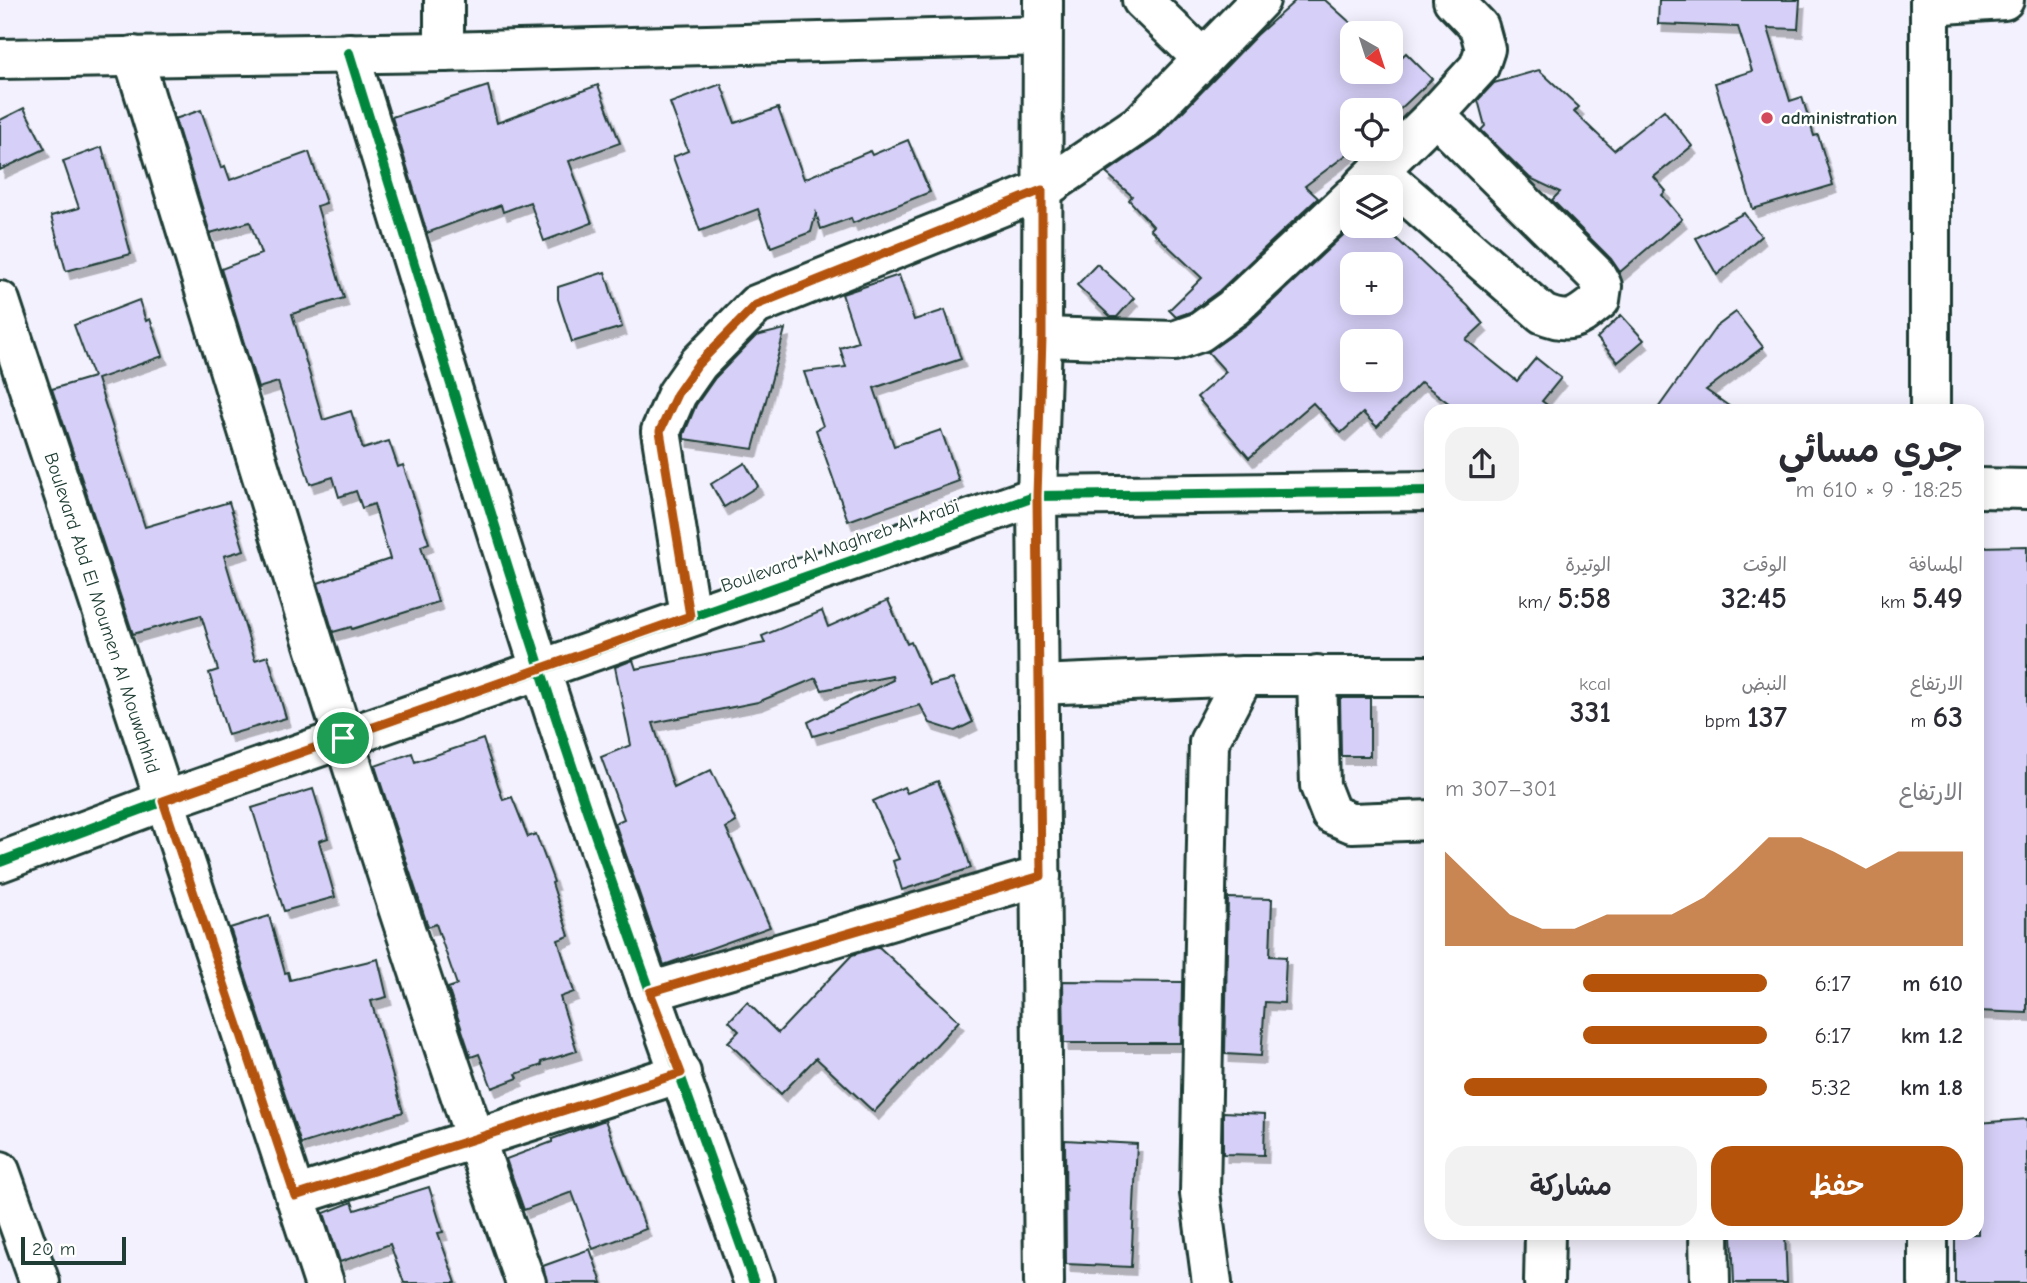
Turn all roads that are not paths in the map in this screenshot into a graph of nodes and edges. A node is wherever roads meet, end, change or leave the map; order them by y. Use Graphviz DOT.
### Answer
graph roads {
  1 [pos="444,0"];
  2 [pos="1142,0"];
  3 [pos="1260,0"];
  4 [pos="1453,0"];
  5 [pos="2004,0"];
  6 [pos="1930,3"];
  7 [pos="1043,18"];
  8 [pos="444,52"];
  9 [pos="349,53"];
  10 [pos="133,56"];
  11 [pos="1202,58"];
  12 [pos="0,59"];
  13 [pos="1435,115"];
  14 [pos="1375,175"];
  15 [pos="1042,190"];
  16 [pos="1340,208"];
  17 [pos="1403,213"];
  18 [pos="0,301"];
  19 [pos="1042,337"];
  20 [pos="1930,404"];
  21 [pos="1984,488"];
  22 [pos="2027,489"];
  23 [pos="1424,491"];
  24 [pos="1037,496"];
  25 [pos="690,616"];
  26 [pos="540,669"];
  27 [pos="1317,675"];
  28 [pos="1244,676"];
  29 [pos="1424,676"];
  30 [pos="1039,685"];
  31 [pos="343,738"];
  32 [pos="163,801"];
  33 [pos="1424,820"];
  34 [pos="0,862"];
  35 [pos="1041,876"];
  36 [pos="650,992"];
  37 [pos="681,1073"];
  38 [pos="475,1140"];
  39 [pos="0,1171"];
  40 [pos="295,1196"];
  41 [pos="1545,1240"];
  42 [pos="1709,1240"];
  43 [pos="1928,1240"];
  44 [pos="40,1283"];
  45 [pos="324,1283"];
  46 [pos="526,1283"];
  47 [pos="754,1283"];
  48 [pos="1044,1283"];
  49 [pos="1212,1283"];
  50 [pos="1544,1283"];
  51 [pos="1710,1283"];
  52 [pos="1928,1283"];
  1 -- 8 [label="street"];
  2 -- 11 [label="street"];
  3 -- 11 [label="street"];
  4 -- 13 [label="street"];
  5 -- 6 [label="street"];
  6 -- 20 [label="street"];
  7 -- 8 [label="street"];
  7 -- 15 [label="street"];
  8 -- 9 [label="street"];
  9 -- 10 [label="street"];
  9 -- 26 [label="street"];
  10 -- 12 [label="street"];
  10 -- 31 [label="street"];
  11 -- 15 [label="street"];
  13 -- 14 [label="street"];
  13 -- 17 [label="street"];
  15 -- 19 [label="street"];
  15 -- 25 [label="street"];
  16 -- 19 [label="street"];
  18 -- 32 [label="street, Boulevard Abd El Moumen Al Mouwahhid"];
  19 -- 24 [label="street"];
  21 -- 22 [label="street"];
  23 -- 24 [label="street, Boulevard Al Maghreb Al Arabi"];
  24 -- 25 [label="street, Boulevard Al Maghreb Al Arabi"];
  24 -- 30 [label="street"];
  25 -- 26 [label="street, Boulevard Al Maghreb Al Arabi"];
  26 -- 31 [label="street, Boulevard Al Maghreb Al Arabi"];
  26 -- 36 [label="street"];
  27 -- 28 [label="street"];
  27 -- 29 [label="street"];
  27 -- 33 [label="street"];
  28 -- 30 [label="street"];
  28 -- 49 [label="street"];
  30 -- 35 [label="street"];
  31 -- 32 [label="street, Boulevard Al Maghreb Al Arabi"];
  31 -- 38 [label="street"];
  32 -- 34 [label="street, Boulevard Al Maghreb Al Arabi"];
  32 -- 40 [label="street, Boulevard Abd El Moumen Al Mouwahhid"];
  35 -- 36 [label="street"];
  35 -- 48 [label="street"];
  36 -- 37 [label="street"];
  37 -- 38 [label="street"];
  37 -- 47 [label="street"];
  38 -- 40 [label="street"];
  38 -- 46 [label="street"];
  39 -- 44 [label="street"];
  40 -- 45 [label="street, Boulevard Abd El Moumen Al Mouwahhid"];
  41 -- 50 [label="street"];
  42 -- 51 [label="street"];
  43 -- 52 [label="street"];
}
